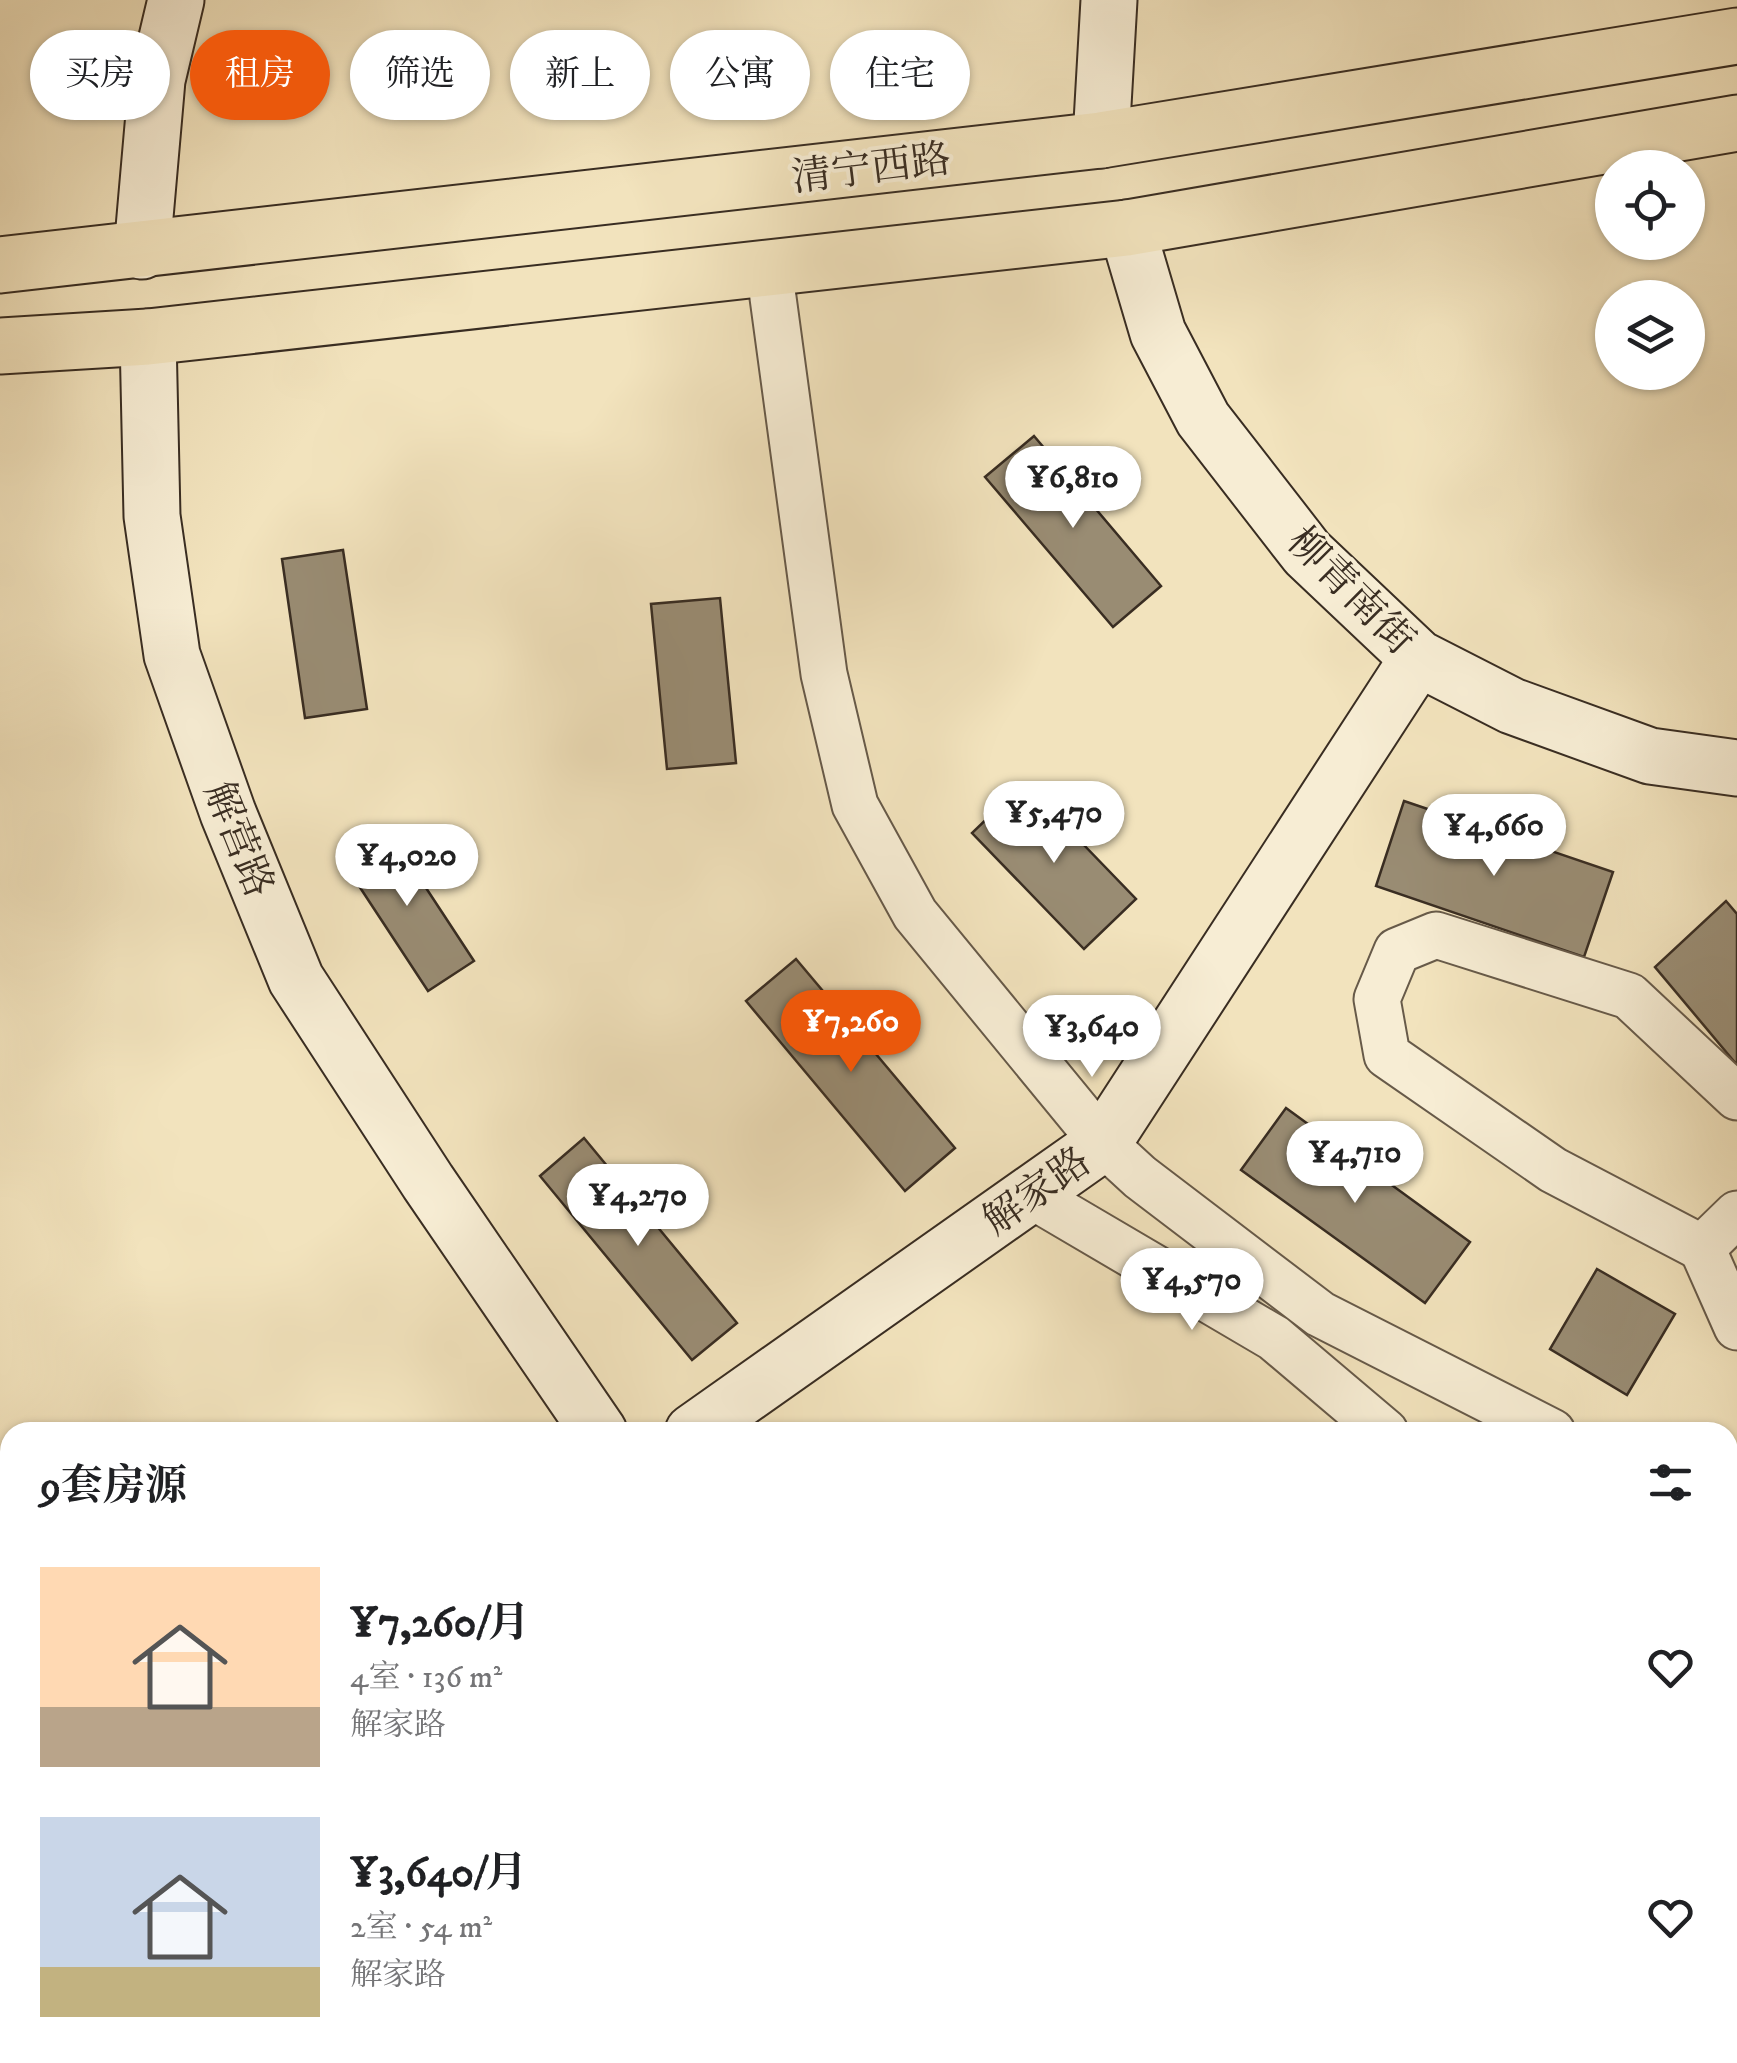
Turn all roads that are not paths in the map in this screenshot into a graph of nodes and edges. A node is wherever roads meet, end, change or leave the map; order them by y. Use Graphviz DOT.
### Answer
graph roads {
  1 [pos="176,0"];
  2 [pos="1110,0"];
  3 [pos="1737,36"];
  4 [pos="1737,123"];
  5 [pos="1100,140"];
  6 [pos="1127,228"];
  7 [pos="142,252"];
  8 [pos="0,265"];
  9 [pos="769,268"];
  10 [pos="148,337"];
  11 [pos="0,346"];
  12 [pos="1418,658"];
  13 [pos="1737,768"];
  14 [pos="1737,1097"];
  15 [pos="1102,1142"];
  16 [pos="1029,1194"];
  17 [pos="1737,1214"];
  18 [pos="1702,1248"];
  19 [pos="1737,1327"];
  20 [pos="592,1422"];
  21 [pos="707,1422"];
  22 [pos="1373,1422"];
  23 [pos="1532,1422"];
  1 -- 7 [label="street"];
  2 -- 5 [label="street"];
  3 -- 5 [label="main road, 清宁西路"];
  4 -- 6 [label="main road"];
  5 -- 7 [label="main road, 清宁西路"];
  6 -- 9 [label="main road"];
  6 -- 12 [label="street, 柳青南街"];
  7 -- 8 [label="main road, 清宁西路"];
  9 -- 10 [label="main road"];
  9 -- 15 [label="street"];
  10 -- 11 [label="main road"];
  10 -- 20 [label="street, 解营路"];
  12 -- 13 [label="street, 柳青南街"];
  12 -- 15 [label="street, 解家路"];
  14 -- 18 [label="street"];
  15 -- 16 [label="street, 解家路"];
  15 -- 23 [label="street"];
  16 -- 21 [label="street, 解家路"];
  16 -- 22 [label="street"];
  17 -- 18 [label="street"];
  18 -- 19 [label="street"];
}
